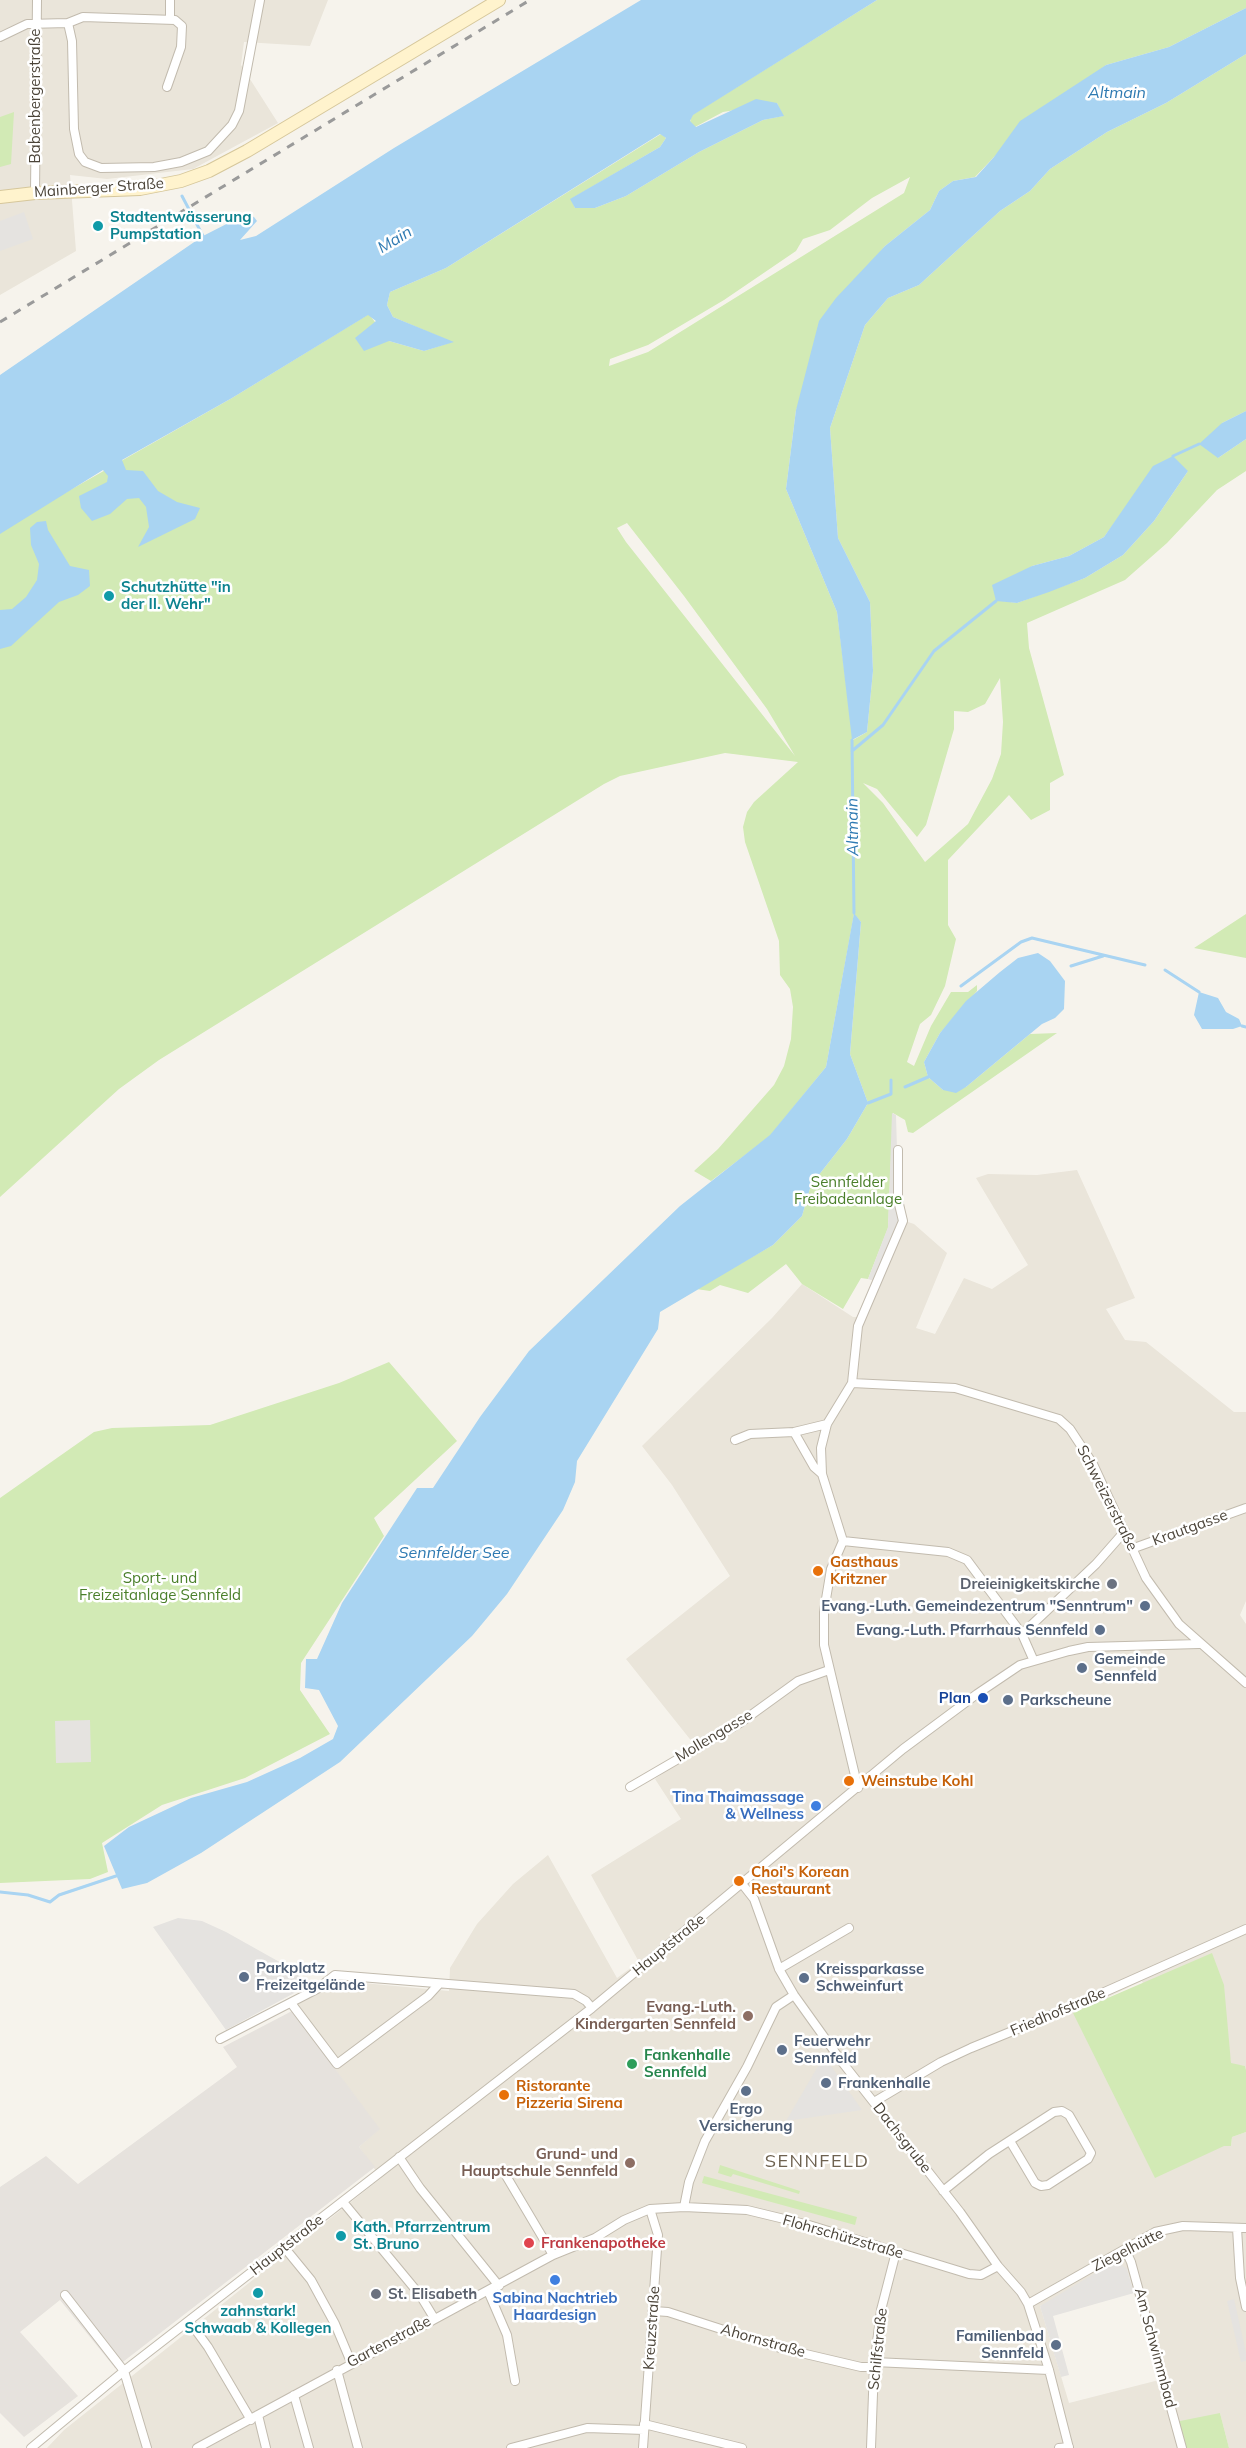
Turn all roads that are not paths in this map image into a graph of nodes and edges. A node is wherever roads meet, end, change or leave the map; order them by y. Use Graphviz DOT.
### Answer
graph roads {
  1 [pos="37,0"];
  2 [pos="170,0"];
  3 [pos="260,0"];
  4 [pos="499,0"];
  5 [pos="170,19"];
  6 [pos="35,23"];
  7 [pos="68,23"];
  8 [pos="0,37"];
  9 [pos="168,87"];
  10 [pos="35,193"];
  11 [pos="0,197"];
  12 [pos="898,1150"];
  13 [pos="852,1383"];
  14 [pos="827,1424"];
  15 [pos="794,1432"];
  16 [pos="735,1440"];
  17 [pos="822,1474"];
  18 [pos="1246,1509"];
  19 [pos="1125,1531"];
  20 [pos="843,1541"];
  21 [pos="1134,1548"];
  22 [pos="1022,1634"];
  23 [pos="1199,1644"];
  24 [pos="1033,1659"];
  25 [pos="829,1670"];
  26 [pos="1246,1683"];
  27 [pos="630,1787"];
  28 [pos="858,1788"];
  29 [pos="743,1885"];
  30 [pos="849,1928"];
  31 [pos="1246,1929"];
  32 [pos="779,1969"];
  33 [pos="439,1984"];
  34 [pos="794,1995"];
  35 [pos="291,2003"];
  36 [pos="592,2008"];
  37 [pos="220,2039"];
  38 [pos="874,2102"];
  39 [pos="1010,2141"];
  40 [pos="399,2157"];
  41 [pos="505,2174"];
  42 [pos="943,2190"];
  43 [pos="343,2202"];
  44 [pos="684,2207"];
  45 [pos="650,2209"];
  46 [pos="1241,2228"];
  47 [pos="284,2247"];
  48 [pos="1125,2249"];
  49 [pos="896,2252"];
  50 [pos="554,2255"];
  51 [pos="998,2266"];
  52 [pos="499,2286"];
  53 [pos="488,2291"];
  54 [pos="65,2295"];
  55 [pos="1028,2304"];
  56 [pos="1246,2307"];
  57 [pos="654,2311"];
  58 [pos="434,2318"];
  59 [pos="189,2322"];
  60 [pos="351,2362"];
  61 [pos="874,2365"];
  62 [pos="337,2370"];
  63 [pos="1048,2370"];
  64 [pos="124,2371"];
  65 [pos="515,2381"];
  66 [pos="294,2395"];
  67 [pos="254,2418"];
  68 [pos="644,2427"];
  69 [pos="33,2446"];
  70 [pos="1069,2447"];
  71 [pos="147,2448"];
  72 [pos="196,2448"];
  73 [pos="266,2448"];
  74 [pos="309,2448"];
  75 [pos="358,2448"];
  76 [pos="511,2448"];
  77 [pos="643,2448"];
  78 [pos="742,2448"];
  79 [pos="871,2448"];
  80 [pos="1059,2448"];
  81 [pos="1182,2448"];
  1 -- 6 [label="street, Babenbergerstraße"];
  2 -- 5 [label="street"];
  3 -- 7 [label="street"];
  4 -- 10 [label="main road, Mainberger Straße"];
  5 -- 7 [label="street"];
  5 -- 9 [label="street"];
  6 -- 7 [label="street"];
  6 -- 8 [label="street"];
  6 -- 10 [label="street, Babenbergerstraße"];
  10 -- 11 [label="main road, Mainberger Straße"];
  12 -- 13 [label="street"];
  13 -- 14 [label="street"];
  13 -- 19 [label="street, Schweizerstraße"];
  14 -- 15 [label="street"];
  14 -- 17 [label="street"];
  15 -- 16 [label="street"];
  15 -- 17 [label="street"];
  17 -- 20 [label="street"];
  18 -- 21 [label="street, Krautgasse"];
  19 -- 21 [label="street, Schweizerstraße"];
  19 -- 22 [label="street"];
  20 -- 22 [label="street"];
  20 -- 25 [label="street"];
  21 -- 23 [label="street, Schweizerstraße"];
  22 -- 24 [label="street"];
  23 -- 24 [label="street, Hauptstraße"];
  23 -- 26 [label="street"];
  24 -- 28 [label="street, Hauptstraße"];
  25 -- 27 [label="street, Mollengasse"];
  25 -- 28 [label="street"];
  28 -- 29 [label="street, Hauptstraße"];
  29 -- 32 [label="street, Dachsgrube"];
  29 -- 36 [label="street, Hauptstraße"];
  30 -- 32 [label="street"];
  31 -- 38 [label="street, Friedhofstraße"];
  32 -- 34 [label="street, Dachsgrube"];
  33 -- 35 [label="street"];
  33 -- 35 [label="street"];
  33 -- 36 [label="street"];
  34 -- 38 [label="street, Dachsgrube"];
  34 -- 44 [label="street"];
  35 -- 37 [label="street"];
  36 -- 40 [label="street, Hauptstraße"];
  38 -- 42 [label="street, Dachsgrube"];
  39 -- 39 [label="street"];
  39 -- 42 [label="street"];
  40 -- 43 [label="street, Hauptstraße"];
  40 -- 52 [label="street"];
  41 -- 50 [label="street"];
  42 -- 51 [label="street, Dachsgrube"];
  43 -- 47 [label="street, Hauptstraße"];
  43 -- 58 [label="street"];
  44 -- 45 [label="street, Gartenstraße"];
  44 -- 49 [label="street, Flohrschützstraße"];
  45 -- 50 [label="street, Gartenstraße"];
  45 -- 57 [label="street, Kreuzstraße"];
  46 -- 48 [label="street, Ziegelhütte"];
  46 -- 56 [label="street, Ziegelhütte"];
  47 -- 59 [label="street, Hauptstraße"];
  47 -- 60 [label="street"];
  48 -- 55 [label="street, Ziegelhütte"];
  48 -- 81 [label="street, Am Schwimmbad"];
  49 -- 51 [label="street, Flohrschützstraße"];
  49 -- 61 [label="street, Schilfstraße"];
  50 -- 52 [label="street, Gartenstraße"];
  51 -- 55 [label="street, Dachsgrube"];
  52 -- 53 [label="street, Gartenstraße"];
  53 -- 58 [label="street, Gartenstraße"];
  53 -- 65 [label="street"];
  54 -- 64 [label="street"];
  55 -- 63 [label="street"];
  57 -- 61 [label="street, Ahornstraße"];
  57 -- 68 [label="street, Kreuzstraße"];
  58 -- 60 [label="street, Gartenstraße"];
  59 -- 64 [label="street, Hauptstraße"];
  59 -- 67 [label="street"];
  60 -- 62 [label="street, Gartenstraße"];
  61 -- 63 [label="street, Ahornstraße"];
  61 -- 79 [label="street, Schilfstraße"];
  62 -- 66 [label="street, Gartenstraße"];
  62 -- 75 [label="street"];
  63 -- 70 [label="street"];
  64 -- 69 [label="street, Hauptstraße"];
  64 -- 71 [label="street"];
  66 -- 67 [label="street, Gartenstraße"];
  66 -- 74 [label="street"];
  67 -- 72 [label="street, Gartenstraße"];
  67 -- 73 [label="street"];
  68 -- 76 [label="street"];
  68 -- 77 [label="street, Kreuzstraße"];
  68 -- 78 [label="street"];
  70 -- 80 [label="street"];
}
